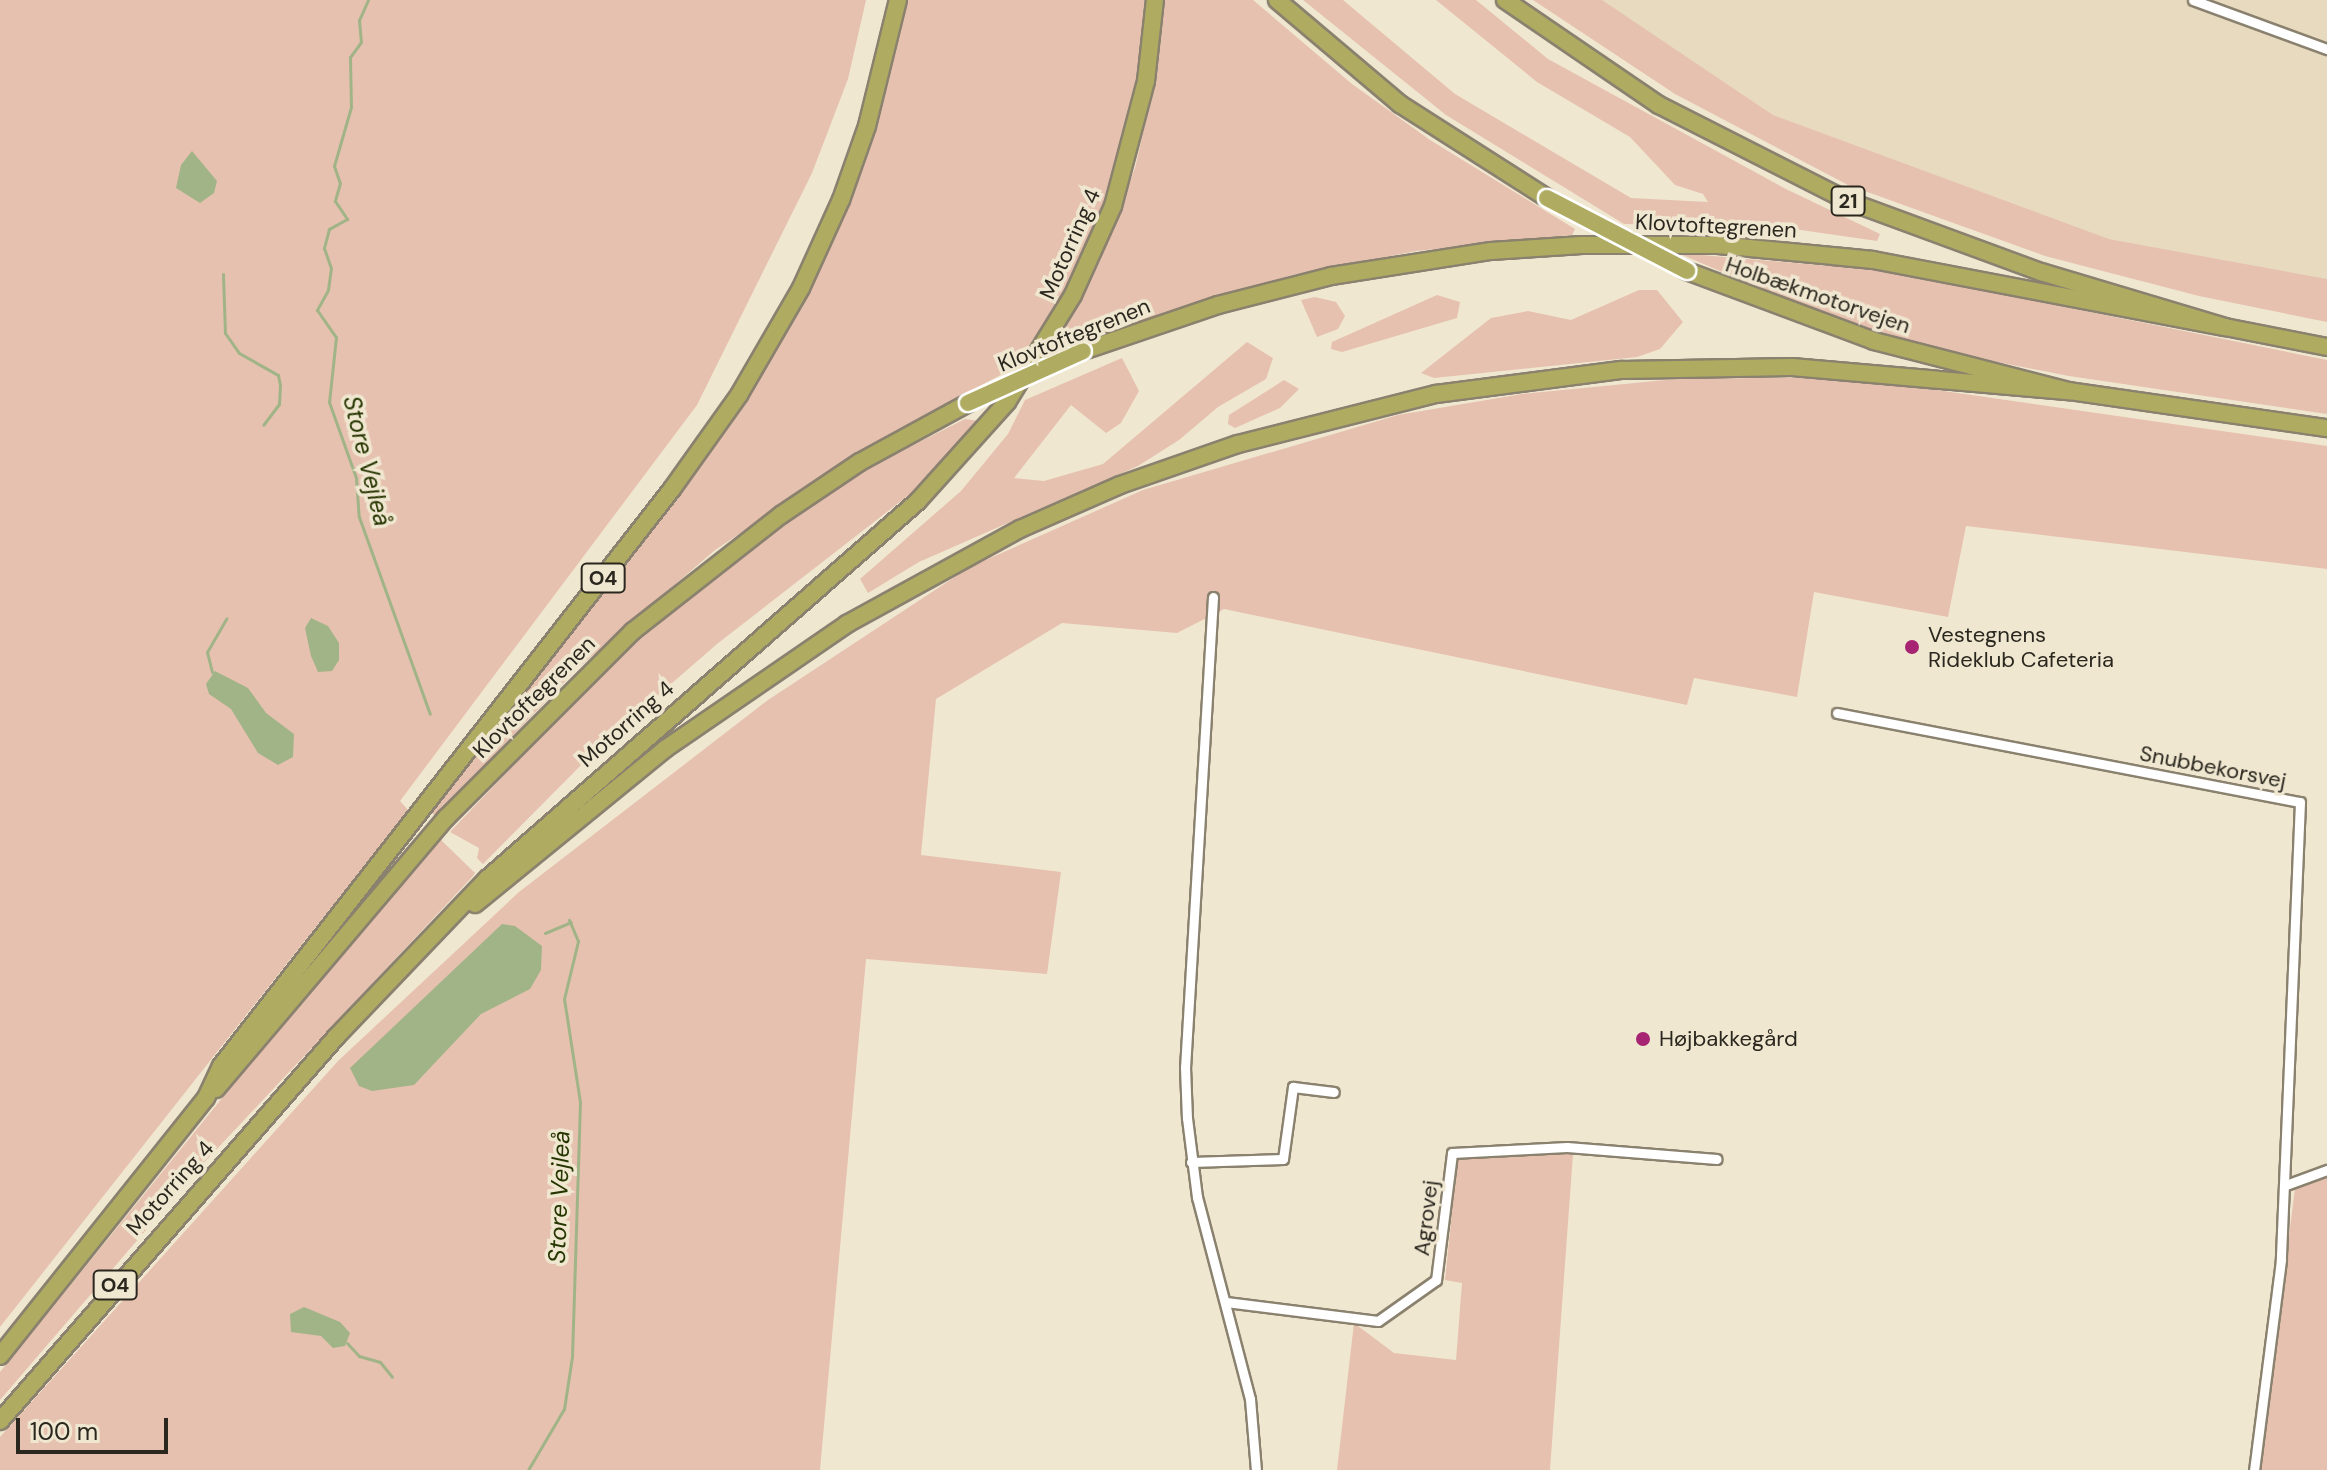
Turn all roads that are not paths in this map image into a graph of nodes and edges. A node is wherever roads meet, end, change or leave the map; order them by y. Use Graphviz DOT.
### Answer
graph roads {
  1 [pos="898,0"];
  2 [pos="1155,0"];
  3 [pos="1266,0"];
  4 [pos="1277,0"];
  5 [pos="1505,0"];
  6 [pos="2193,0"];
  7 [pos="2327,49"];
  8 [pos="1349,62"];
  9 [pos="2225,327"];
  10 [pos="2327,347"];
  11 [pos="2069,391"];
  12 [pos="2327,428"];
  13 [pos="1213,597"];
  14 [pos="1837,713"];
  15 [pos="451,921"];
  16 [pos="1334,1092"];
  17 [pos="206,1098"];
  18 [pos="1717,1159"];
  19 [pos="1191,1162"];
  20 [pos="2327,1170"];
  21 [pos="2286,1185"];
  22 [pos="1226,1302"];
  23 [pos="0,1356"];
  24 [pos="0,1421"];
  25 [pos="1256,1470"];
  26 [pos="2254,1470"];
  1 -- 17 [label="highway, Motorring 4 / O4"];
  2 -- 15 [label="highway, Motorring 4 / O4"];
  3 -- 8 [label="highway"];
  4 -- 8 [label="highway, Holbækmotorvejen"];
  5 -- 9 [label="highway, 21"];
  6 -- 7 [label="street"];
  8 -- 11 [label="highway, Holbækmotorvejen, bridge"];
  9 -- 10 [label="highway, 21"];
  9 -- 17 [label="highway, Klovtoftegrenen, bridge"];
  11 -- 12 [label="highway, Holbækmotorvejen"];
  11 -- 15 [label="highway"];
  13 -- 19 [label="street"];
  14 -- 21 [label="street, Snubbekorsvej"];
  15 -- 24 [label="highway, Motorring 4 / O4"];
  16 -- 19 [label="street"];
  17 -- 23 [label="highway, Motorring 4 / O4"];
  18 -- 22 [label="street, Agrovej"];
  19 -- 22 [label="street"];
  20 -- 21 [label="street"];
  21 -- 26 [label="street, Snubbekorsvej"];
  22 -- 25 [label="street"];
}
